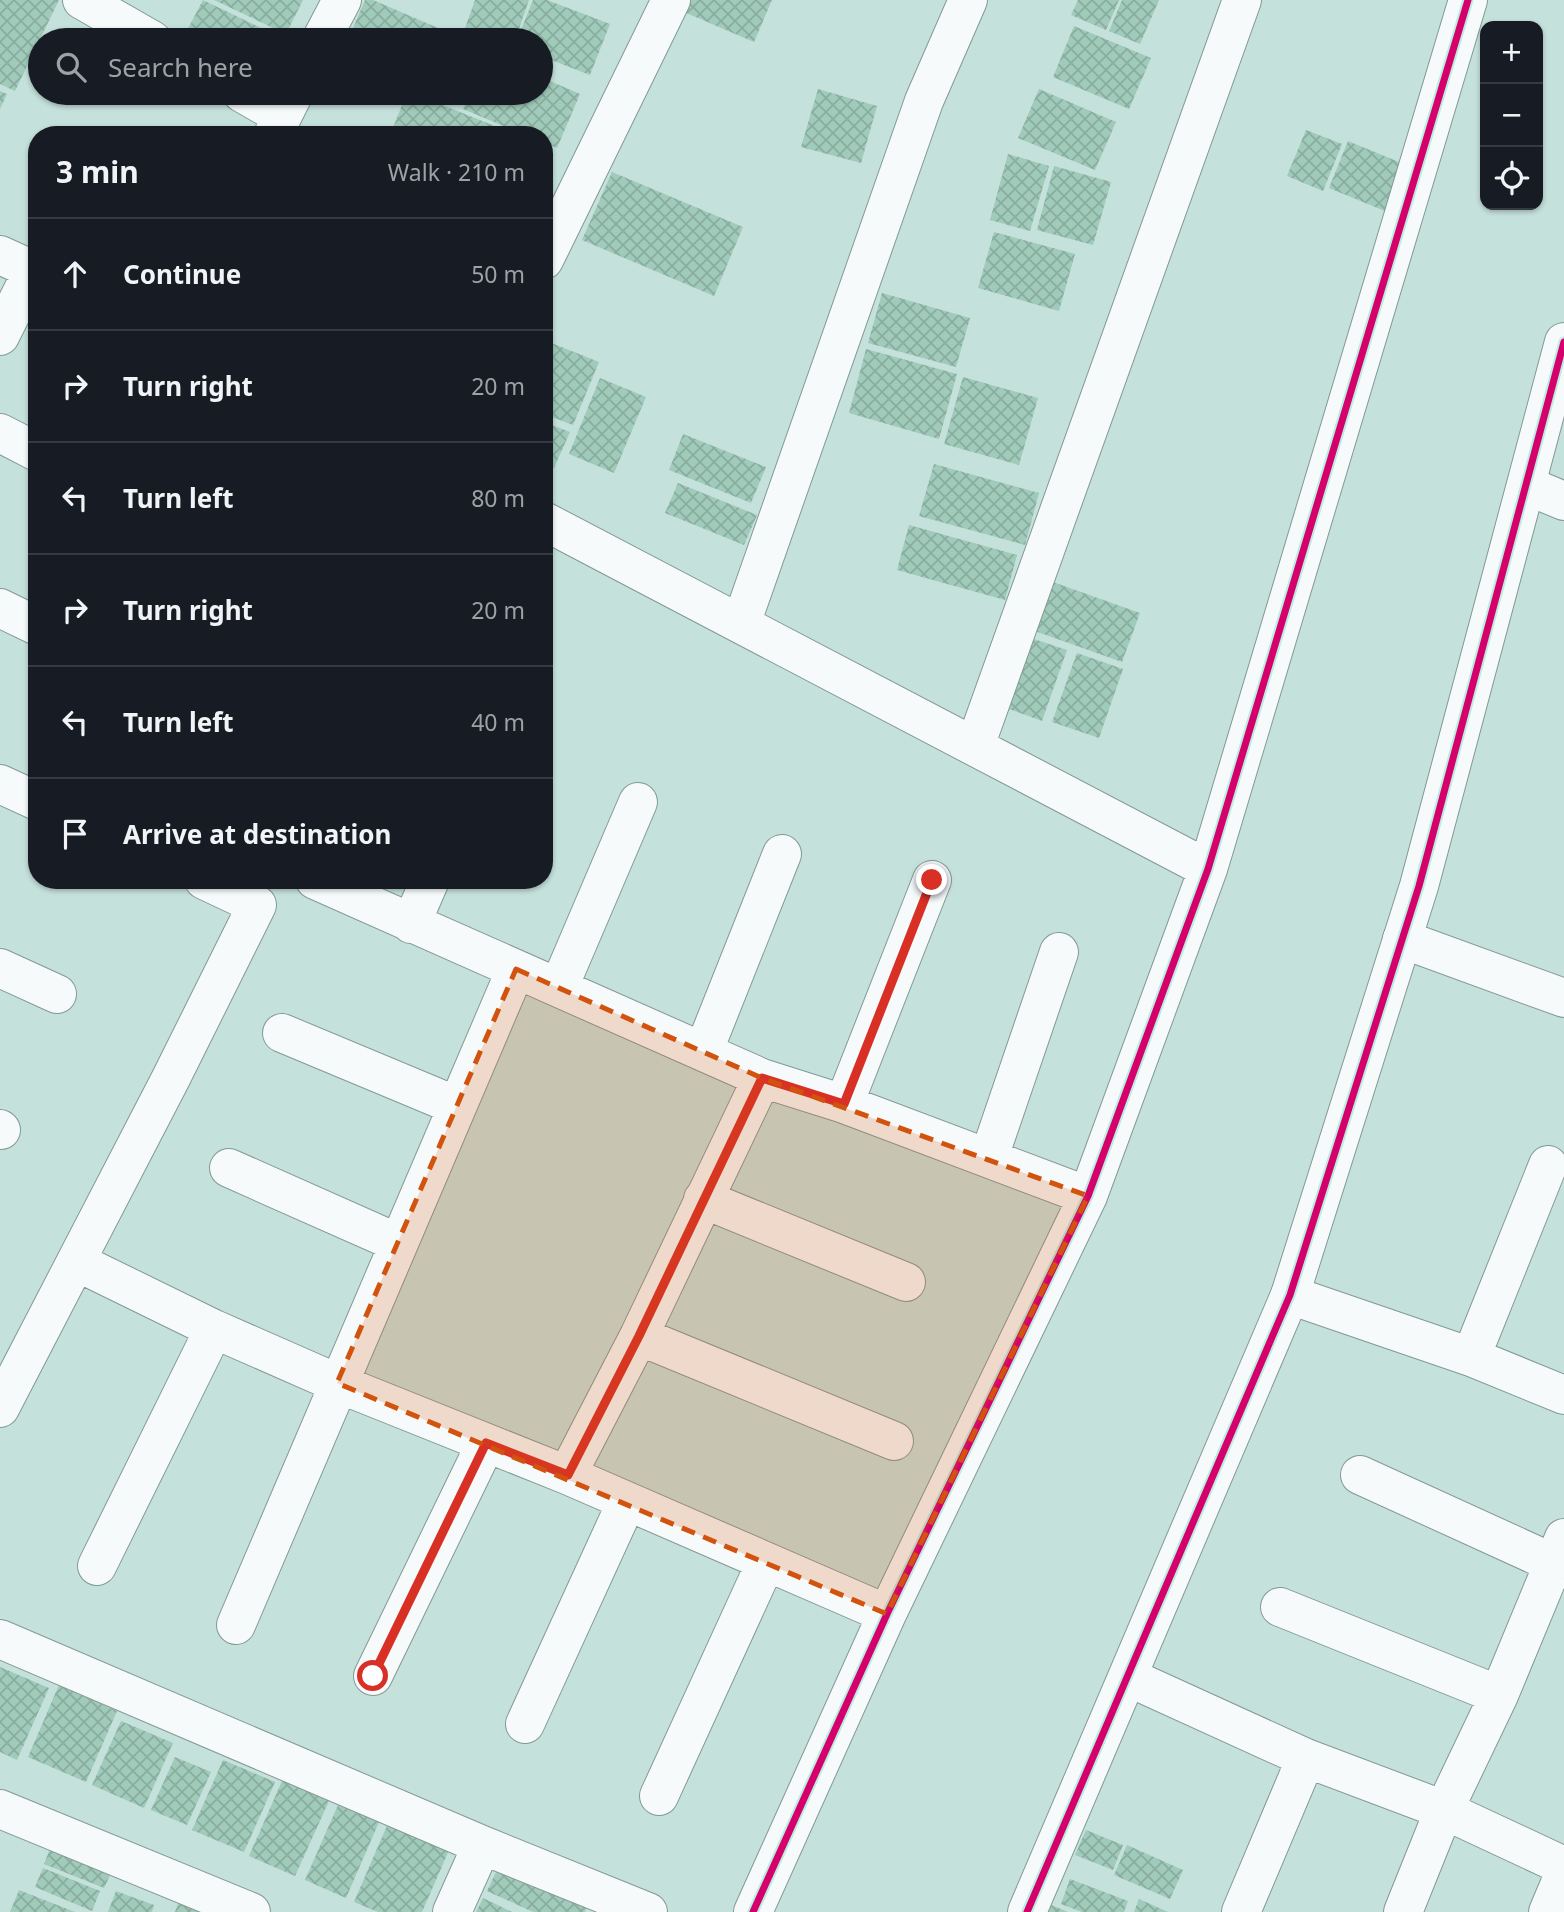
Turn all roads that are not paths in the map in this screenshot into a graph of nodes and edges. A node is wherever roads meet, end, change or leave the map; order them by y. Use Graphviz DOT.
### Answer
graph roads {
  1 [pos="82,0"];
  2 [pos="342,0"];
  3 [pos="671,0"];
  4 [pos="968,0"];
  5 [pos="1242,0"];
  6 [pos="1468,0"];
  7 [pos="131,28"];
  8 [pos="327,28"];
  9 [pos="265,105"];
  10 [pos="283,114"];
  11 [pos="553,242"];
  12 [pos="23,265"];
  13 [pos="0,336"];
  14 [pos="1564,342"];
  15 [pos="0,433"];
  16 [pos="28,447"];
  17 [pos="1528,486"];
  18 [pos="1564,501"];
  19 [pos="553,526"];
  20 [pos="0,608"];
  21 [pos="28,622"];
  22 [pos="741,624"];
  23 [pos="975,746"];
  24 [pos="0,784"];
  25 [pos="28,798"];
  26 [pos="638,802"];
  27 [pos="782,854"];
  28 [pos="1208,869"];
  29 [pos="932,880"];
  30 [pos="245,889"];
  31 [pos="335,889"];
  32 [pos="426,889"];
  33 [pos="263,893"];
  34 [pos="411,924"];
  35 [pos="1402,939"];
  36 [pos="1059,952"];
  37 [pos="0,968"];
  38 [pos="516,969"];
  39 [pos="559,987"];
  40 [pos="57,994"];
  41 [pos="1564,998"];
  42 [pos="282,1033"];
  43 [pos="704,1050"];
  44 [pos="762,1078"];
  45 [pos="844,1104"];
  46 [pos="457,1106"];
  47 [pos="989,1157"];
  48 [pos="1548,1165"];
  49 [pos="229,1168"];
  50 [pos="1088,1196"];
  51 [pos="703,1199"];
  52 [pos="398,1243"];
  53 [pos="77,1262"];
  54 [pos="906,1282"];
  55 [pos="1290,1295"];
  56 [pos="214,1329"];
  57 [pos="639,1336"];
  58 [pos="1471,1357"];
  59 [pos="337,1383"];
  60 [pos="1564,1395"];
  61 [pos="0,1408"];
  62 [pos="894,1441"];
  63 [pos="486,1443"];
  64 [pos="568,1475"];
  65 [pos="1360,1475"];
  66 [pos="627,1501"];
  67 [pos="1558,1551"];
  68 [pos="766,1562"];
  69 [pos="97,1566"];
  70 [pos="1280,1607"];
  71 [pos="887,1614"];
  72 [pos="236,1625"];
  73 [pos="0,1639"];
  74 [pos="373,1676"];
  75 [pos="1128,1677"];
  76 [pos="1499,1695"];
  77 [pos="525,1724"];
  78 [pos="1306,1758"];
  79 [pos="659,1796"];
  80 [pos="0,1809"];
  81 [pos="1444,1811"];
  82 [pos="482,1845"];
  83 [pos="1564,1866"];
  84 [pos="1564,1874"];
  85 [pos="251,1912"];
  86 [pos="452,1912"];
  87 [pos="648,1912"];
  88 [pos="753,1912"];
  89 [pos="1027,1912"];
  90 [pos="1241,1912"];
  91 [pos="1403,1912"];
  92 [pos="1548,1912"];
  1 -- 7 [label="street"];
  2 -- 8 [label="street"];
  3 -- 11 [label="street"];
  4 -- 22 [label="street"];
  5 -- 23 [label="street"];
  6 -- 28 [label="street"];
  9 -- 10 [label="street"];
  12 -- 13 [label="street"];
  14 -- 17 [label="street"];
  15 -- 16 [label="street"];
  17 -- 18 [label="street"];
  17 -- 35 [label="street"];
  19 -- 22 [label="street"];
  20 -- 21 [label="street"];
  22 -- 23 [label="street"];
  23 -- 28 [label="street"];
  24 -- 25 [label="street"];
  26 -- 39 [label="street"];
  27 -- 43 [label="street"];
  28 -- 50 [label="street"];
  29 -- 45 [label="street"];
  30 -- 33 [label="street"];
  31 -- 34 [label="street"];
  32 -- 34 [label="street"];
  33 -- 53 [label="street"];
  34 -- 38 [label="street"];
  35 -- 41 [label="street"];
  35 -- 55 [label="street"];
  36 -- 47 [label="street"];
  37 -- 40 [label="street"];
  38 -- 39 [label="street"];
  38 -- 46 [label="street"];
  39 -- 43 [label="street"];
  42 -- 46 [label="street"];
  43 -- 44 [label="street"];
  44 -- 45 [label="street"];
  44 -- 51 [label="street"];
  45 -- 47 [label="street"];
  46 -- 52 [label="street"];
  47 -- 50 [label="street"];
  48 -- 58 [label="street"];
  49 -- 52 [label="street"];
  50 -- 71 [label="street"];
  51 -- 54 [label="street"];
  51 -- 57 [label="street"];
  52 -- 59 [label="street"];
  53 -- 56 [label="street"];
  53 -- 61 [label="street"];
  55 -- 58 [label="street"];
  55 -- 75 [label="street"];
  56 -- 59 [label="street"];
  56 -- 69 [label="street"];
  57 -- 62 [label="street"];
  57 -- 64 [label="street"];
  58 -- 60 [label="street"];
  59 -- 63 [label="street"];
  59 -- 72 [label="street"];
  63 -- 64 [label="street"];
  63 -- 74 [label="street"];
  64 -- 66 [label="street"];
  65 -- 67 [label="street"];
  66 -- 68 [label="street"];
  66 -- 77 [label="street"];
  67 -- 76 [label="street"];
  68 -- 71 [label="street"];
  68 -- 79 [label="street"];
  70 -- 76 [label="street"];
  71 -- 88 [label="street"];
  73 -- 82 [label="street"];
  75 -- 78 [label="street"];
  75 -- 89 [label="street"];
  76 -- 81 [label="street"];
  78 -- 81 [label="street"];
  78 -- 90 [label="street"];
  80 -- 85 [label="street"];
  81 -- 83 [label="street"];
  81 -- 91 [label="street"];
  82 -- 86 [label="street"];
  82 -- 87 [label="street"];
  84 -- 92 [label="street"];
}
